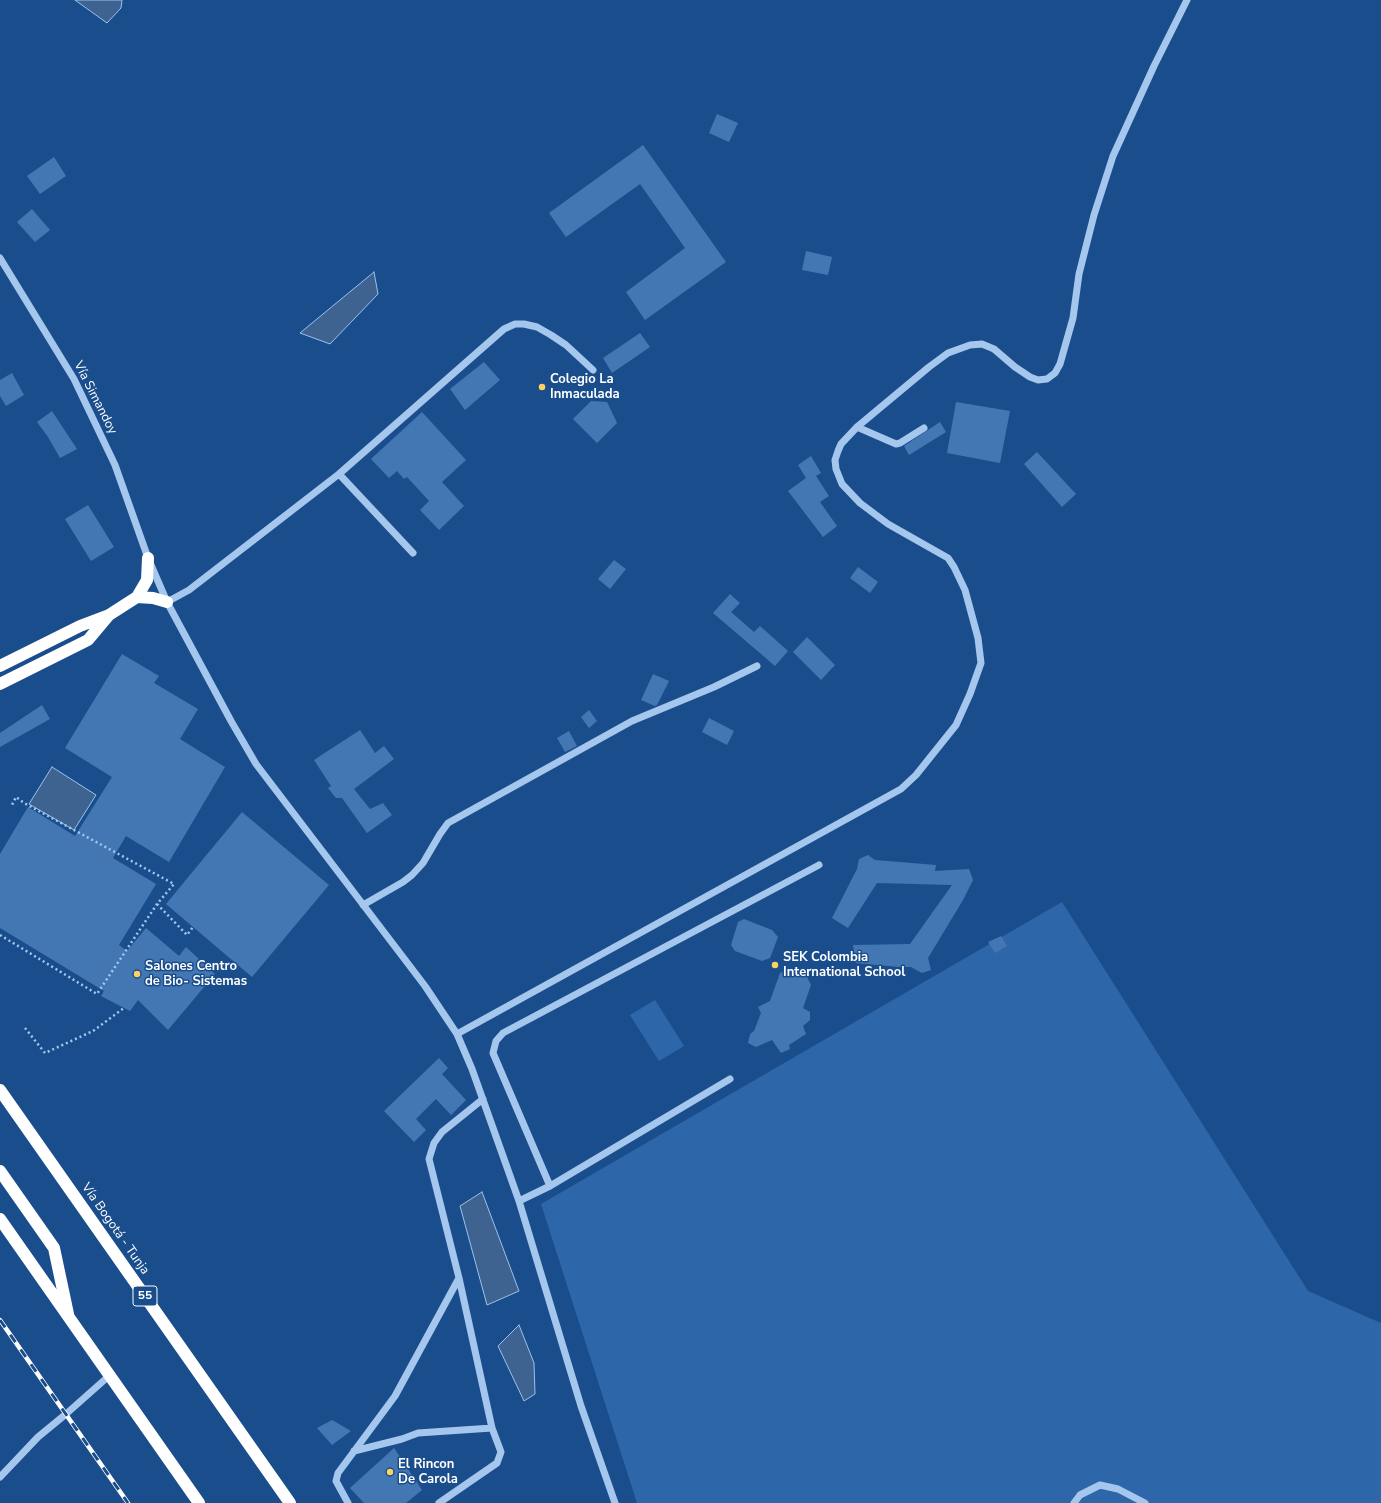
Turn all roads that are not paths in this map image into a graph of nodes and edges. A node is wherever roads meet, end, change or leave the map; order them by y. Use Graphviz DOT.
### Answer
graph roads {
  1 [pos="1187,0"];
  2 [pos="0,258"];
  3 [pos="593,370"];
  4 [pos="857,427"];
  5 [pos="924,428"];
  6 [pos="339,474"];
  7 [pos="412,553"];
  8 [pos="148,558"];
  9 [pos="137,597"];
  10 [pos="167,602"];
  11 [pos="109,615"];
  12 [pos="0,666"];
  13 [pos="757,666"];
  14 [pos="0,684"];
  15 [pos="819,865"];
  16 [pos="363,904"];
  17 [pos="458,1034"];
  18 [pos="730,1079"];
  19 [pos="0,1090"];
  20 [pos="483,1099"];
  21 [pos="0,1171"];
  22 [pos="550,1186"];
  23 [pos="519,1201"];
  24 [pos="0,1219"];
  25 [pos="459,1278"];
  26 [pos="69,1319"];
  27 [pos="110,1375"];
  28 [pos="492,1428"];
  29 [pos="354,1451"];
  30 [pos="0,1477"];
  31 [pos="199,1503"];
  32 [pos="290,1503"];
  33 [pos="348,1503"];
  34 [pos="439,1503"];
  35 [pos="615,1503"];
  36 [pos="1074,1503"];
  37 [pos="1145,1503"];
  1 -- 4 [label="street"];
  2 -- 8 [label="street, Vía Simandoy"];
  3 -- 6 [label="street"];
  4 -- 5 [label="street"];
  4 -- 17 [label="street"];
  6 -- 7 [label="street"];
  6 -- 10 [label="street"];
  8 -- 9 [label="highway"];
  8 -- 10 [label="street, Vía Simandoy"];
  9 -- 10 [label="highway"];
  9 -- 11 [label="highway"];
  10 -- 16 [label="street, Vía Simandoy"];
  11 -- 12 [label="highway"];
  11 -- 14 [label="highway"];
  13 -- 16 [label="street"];
  15 -- 22 [label="street"];
  16 -- 17 [label="street, Vía Simandoy"];
  17 -- 20 [label="street, Vía Simandoy"];
  18 -- 22 [label="street"];
  19 -- 32 [label="highway, Vía Bogotá - Tunja / 55"];
  20 -- 23 [label="street, Vía Simandoy"];
  20 -- 25 [label="street"];
  21 -- 26 [label="highway"];
  22 -- 23 [label="street"];
  23 -- 35 [label="street, Vía Simandoy"];
  24 -- 26 [label="highway"];
  25 -- 28 [label="street"];
  25 -- 29 [label="street"];
  26 -- 27 [label="highway"];
  27 -- 30 [label="street"];
  27 -- 31 [label="highway"];
  28 -- 29 [label="street"];
  28 -- 34 [label="street"];
  29 -- 33 [label="street"];
  36 -- 37 [label="street"];
}
